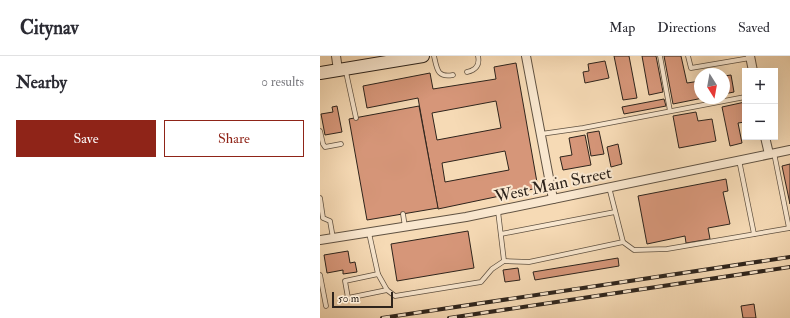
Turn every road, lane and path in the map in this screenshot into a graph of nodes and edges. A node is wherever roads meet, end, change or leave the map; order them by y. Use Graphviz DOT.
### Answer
graph roads {
  1 [pos="336,56"];
  2 [pos="421,56"];
  3 [pos="434,56"];
  4 [pos="478,56"];
  5 [pos="526,56"];
  6 [pos="660,56"];
  7 [pos="688,56"];
  8 [pos="750,57"];
  9 [pos="391,59"];
  10 [pos="752,68"];
  11 [pos="338,70"];
  12 [pos="467,72"];
  13 [pos="320,73"];
  14 [pos="453,75"];
  15 [pos="742,99"];
  16 [pos="670,111"];
  17 [pos="356,118"];
  18 [pos="320,131"];
  19 [pos="541,134"];
  20 [pos="766,140"];
  21 [pos="341,144"];
  22 [pos="790,150"];
  23 [pos="771,153"];
  24 [pos="739,160"];
  25 [pos="609,187"];
  26 [pos="320,198"];
  27 [pos="553,199"];
  28 [pos="498,211"];
  29 [pos="616,212"];
  30 [pos="403,214"];
  31 [pos="405,227"];
  32 [pos="790,228"];
  33 [pos="369,233"];
  34 [pos="501,234"];
  35 [pos="754,234"];
  36 [pos="334,238"];
  37 [pos="320,240"];
  38 [pos="623,242"];
  39 [pos="504,261"];
  40 [pos="378,274"];
  41 [pos="320,275"];
  42 [pos="387,290"];
  43 [pos="326,306"];
  1 -- 11 [label="street"];
  2 -- 9 [label="main road"];
  3 -- 14 [label="lane"];
  4 -- 12 [label="lane"];
  5 -- 19 [label="street"];
  6 -- 16 [label="lane"];
  7 -- 8 [label="lane"];
  8 -- 10 [label="street"];
  9 -- 11 [label="main road"];
  11 -- 13 [label="main road"];
  11 -- 17 [label="lane"];
  15 -- 16 [label="lane"];
  16 -- 19 [label="lane"];
  18 -- 21 [label="lane"];
  19 -- 27 [label="street"];
  20 -- 23 [label="street"];
  22 -- 23 [label="street, West Main Street"];
  23 -- 24 [label="street, West Main Street"];
  23 -- 32 [label="lane"];
  24 -- 25 [label="street, West Main Street"];
  24 -- 35 [label="lane"];
  25 -- 27 [label="street, West Main Street"];
  25 -- 29 [label="lane"];
  26 -- 36 [label="lane"];
  27 -- 28 [label="street, West Main Street"];
  28 -- 31 [label="street, West Main Street"];
  28 -- 34 [label="lane"];
  29 -- 34 [label="lane"];
  29 -- 38 [label="lane"];
  30 -- 31 [label="lane"];
  31 -- 33 [label="street, West Main Street"];
  32 -- 35 [label="lane"];
  33 -- 36 [label="street, West Main Street"];
  33 -- 40 [label="lane"];
  34 -- 39 [label="lane"];
  35 -- 38 [label="lane"];
  36 -- 37 [label="street, West Main Street"];
  38 -- 39 [label="lane"];
  39 -- 42 [label="lane"];
  40 -- 42 [label="lane"];
  40 -- 42 [label="lane"];
  41 -- 43 [label="lane"];
}
